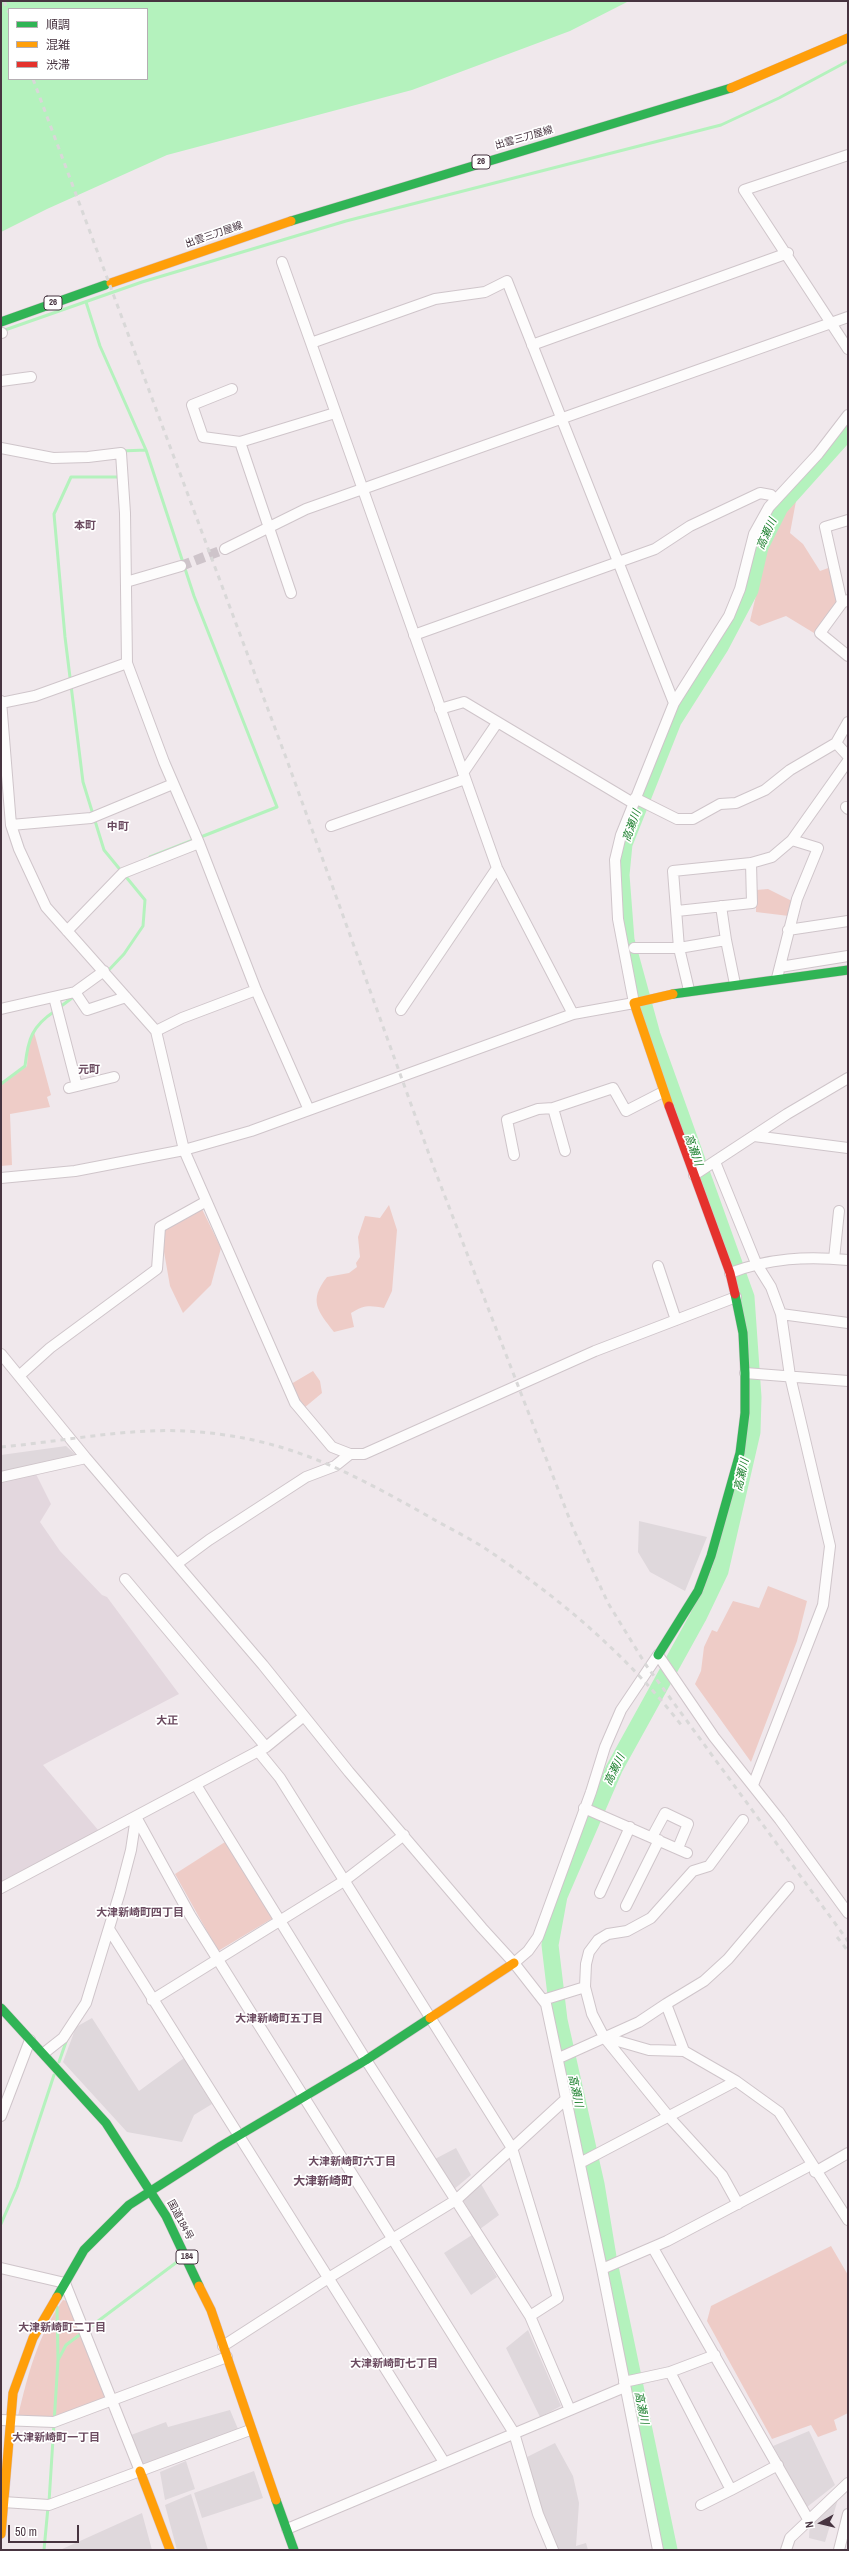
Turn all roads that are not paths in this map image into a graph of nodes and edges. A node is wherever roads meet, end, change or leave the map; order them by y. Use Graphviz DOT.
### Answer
graph roads {
  1 [pos="848,38"];
  2 [pos="848,155"];
  3 [pos="788,253"];
  4 [pos="282,262"];
  5 [pos="848,317"];
  6 [pos="1,322"];
  7 [pos="831,322"];
  8 [pos="311,343"];
  9 [pos="532,345"];
  10 [pos="848,349"];
  11 [pos="31,377"];
  12 [pos="1,381"];
  13 [pos="232,389"];
  14 [pos="335,413"];
  15 [pos="848,415"];
  16 [pos="560,418"];
  17 [pos="240,442"];
  18 [pos="1,448"];
  19 [pos="362,489"];
  20 [pos="775,498"];
  21 [pos="848,520"];
  22 [pos="268,529"];
  23 [pos="225,549"];
  24 [pos="619,562"];
  25 [pos="181,566"];
  26 [pos="126,582"];
  27 [pos="290,593"];
  28 [pos="845,601"];
  29 [pos="414,635"];
  30 [pos="847,654"];
  31 [pos="127,663"];
  32 [pos="1,702"];
  33 [pos="674,703"];
  34 [pos="440,709"];
  35 [pos="497,722"];
  36 [pos="848,722"];
  37 [pos="836,743"];
  38 [pos="848,756"];
  39 [pos="848,761"];
  40 [pos="464,776"];
  41 [pos="173,784"];
  42 [pos="634,801"];
  43 [pos="11,825"];
  44 [pos="331,826"];
  45 [pos="792,840"];
  46 [pos="199,843"];
  47 [pos="751,864"];
  48 [pos="497,868"];
  49 [pos="720,906"];
  50 [pos="677,911"];
  51 [pos="848,921"];
  52 [pos="788,930"];
  53 [pos="67,931"];
  54 [pos="726,940"];
  55 [pos="634,948"];
  56 [pos="679,948"];
  57 [pos="848,956"];
  58 [pos="780,967"];
  59 [pos="848,970"];
  60 [pos="104,971"];
  61 [pos="777,978"];
  62 [pos="735,984"];
  63 [pos="256,990"];
  64 [pos="689,990"];
  65 [pos="75,992"];
  66 [pos="54,997"];
  67 [pos="126,997"];
  68 [pos="634,1003"];
  69 [pos="1,1009"];
  70 [pos="401,1010"];
  71 [pos="574,1014"];
  72 [pos="156,1031"];
  73 [pos="114,1077"];
  74 [pos="848,1078"];
  75 [pos="663,1092"];
  76 [pos="553,1108"];
  77 [pos="309,1110"];
  78 [pos="754,1136"];
  79 [pos="848,1148"];
  80 [pos="184,1150"];
  81 [pos="565,1151"];
  82 [pos="514,1155"];
  83 [pos="715,1162"];
  84 [pos="694,1175"];
  85 [pos="1,1178"];
  86 [pos="205,1202"];
  87 [pos="839,1211"];
  88 [pos="834,1259"];
  89 [pos="848,1260"];
  90 [pos="756,1263"];
  91 [pos="658,1266"];
  92 [pos="730,1273"];
  93 [pos="736,1297"];
  94 [pos="781,1314"];
  95 [pos="676,1320"];
  96 [pos="848,1323"];
  97 [pos="1,1354"];
  98 [pos="745,1373"];
  99 [pos="19,1376"];
  100 [pos="790,1376"];
  101 [pos="848,1381"];
  102 [pos="350,1454"];
  103 [pos="86,1458"];
  104 [pos="1,1477"];
  105 [pos="178,1563"];
  106 [pos="125,1579"];
  107 [pos="658,1655"];
  108 [pos="304,1716"];
  109 [pos="262,1749"];
  110 [pos="753,1784"];
  111 [pos="196,1785"];
  112 [pos="584,1808"];
  113 [pos="136,1817"];
  114 [pos="742,1820"];
  115 [pos="630,1827"];
  116 [pos="404,1836"];
  117 [pos="655,1838"];
  118 [pos="344,1881"];
  119 [pos="789,1887"];
  120 [pos="1,1888"];
  121 [pos="600,1893"];
  122 [pos="626,1906"];
  123 [pos="848,1913"];
  124 [pos="280,1920"];
  125 [pos="109,1929"];
  126 [pos="218,1958"];
  127 [pos="514,1963"];
  128 [pos="585,1987"];
  129 [pos="152,2000"];
  130 [pos="543,2000"];
  131 [pos="666,2004"];
  132 [pos="1,2008"];
  133 [pos="429,2017"];
  134 [pos="604,2037"];
  135 [pos="30,2040"];
  136 [pos="684,2051"];
  137 [pos="44,2053"];
  138 [pos="559,2058"];
  139 [pos="366,2060"];
  140 [pos="736,2081"];
  141 [pos="305,2096"];
  142 [pos="567,2098"];
  143 [pos="1,2115"];
  144 [pos="670,2117"];
  145 [pos="240,2135"];
  146 [pos="512,2148"];
  147 [pos="848,2153"];
  148 [pos="580,2163"];
  149 [pos="813,2168"];
  150 [pos="152,2192"];
  151 [pos="456,2200"];
  152 [pos="738,2204"];
  153 [pos="848,2220"];
  154 [pos="394,2239"];
  155 [pos="653,2248"];
  156 [pos="1,2268"];
  157 [pos="602,2270"];
  158 [pos="330,2277"];
  159 [pos="65,2283"];
  160 [pos="530,2316"];
  161 [pos="223,2346"];
  162 [pos="715,2355"];
  163 [pos="227,2357"];
  164 [pos="670,2372"];
  165 [pos="625,2385"];
  166 [pos="111,2400"];
  167 [pos="570,2410"];
  168 [pos="5,2420"];
  169 [pos="250,2430"];
  170 [pos="514,2433"];
  171 [pos="444,2462"];
  172 [pos="778,2465"];
  173 [pos="140,2471"];
  174 [pos="848,2483"];
  175 [pos="731,2490"];
  176 [pos="3,2502"];
  177 [pos="701,2505"];
  178 [pos="848,2514"];
  179 [pos="808,2519"];
  180 [pos="286,2529"];
  181 [pos="1,2534"];
  182 [pos="170,2550"];
  183 [pos="294,2550"];
  184 [pos="553,2550"];
  185 [pos="658,2550"];
  186 [pos="786,2550"];
  187 [pos="839,2550"];
  1 -- 6 [label="main road, 出雲三刀屋線 / 26"];
  2 -- 3 [label="street"];
  3 -- 7 [label="street"];
  3 -- 9 [label="street"];
  4 -- 8 [label="street"];
  5 -- 7 [label="street"];
  7 -- 10 [label="street"];
  7 -- 16 [label="street"];
  8 -- 9 [label="street"];
  8 -- 14 [label="street"];
  9 -- 16 [label="street"];
  11 -- 12 [label="street"];
  13 -- 17 [label="street"];
  14 -- 17 [label="street"];
  14 -- 19 [label="street"];
  15 -- 20 [label="street"];
  16 -- 19 [label="street"];
  16 -- 24 [label="street"];
  17 -- 22 [label="street"];
  18 -- 26 [label="street"];
  19 -- 22 [label="street"];
  19 -- 29 [label="street"];
  20 -- 24 [label="street"];
  20 -- 33 [label="street"];
  21 -- 28 [label="street"];
  22 -- 23 [label="street"];
  22 -- 27 [label="street"];
  24 -- 29 [label="street"];
  24 -- 33 [label="street"];
  25 -- 26 [label="street"];
  26 -- 31 [label="street"];
  28 -- 30 [label="street"];
  29 -- 34 [label="street"];
  31 -- 32 [label="street"];
  31 -- 41 [label="street"];
  32 -- 43 [label="street"];
  33 -- 42 [label="street"];
  34 -- 35 [label="street"];
  34 -- 40 [label="street"];
  35 -- 40 [label="street"];
  35 -- 42 [label="street"];
  36 -- 37 [label="street"];
  37 -- 38 [label="street"];
  37 -- 42 [label="street"];
  39 -- 45 [label="street"];
  40 -- 44 [label="street"];
  40 -- 48 [label="street"];
  41 -- 43 [label="street"];
  41 -- 46 [label="street"];
  42 -- 68 [label="street"];
  43 -- 53 [label="street"];
  45 -- 47 [label="street"];
  45 -- 52 [label="street"];
  46 -- 53 [label="street"];
  46 -- 63 [label="street"];
  47 -- 49 [label="street"];
  47 -- 50 [label="street"];
  48 -- 70 [label="street"];
  48 -- 71 [label="street"];
  49 -- 50 [label="street"];
  49 -- 54 [label="street"];
  50 -- 56 [label="street"];
  51 -- 52 [label="street"];
  52 -- 58 [label="street"];
  53 -- 60 [label="street"];
  54 -- 56 [label="street"];
  54 -- 62 [label="street"];
  55 -- 56 [label="street"];
  56 -- 64 [label="street"];
  57 -- 58 [label="street"];
  58 -- 61 [label="street"];
  59 -- 61 [label="main road"];
  60 -- 65 [label="street"];
  60 -- 67 [label="street"];
  61 -- 62 [label="main road"];
  62 -- 64 [label="main road"];
  63 -- 72 [label="street"];
  63 -- 77 [label="street"];
  64 -- 68 [label="main road"];
  65 -- 66 [label="street"];
  65 -- 67 [label="street"];
  66 -- 69 [label="street"];
  66 -- 73 [label="street"];
  67 -- 72 [label="street"];
  68 -- 71 [label="street"];
  68 -- 75 [label="main road"];
  71 -- 77 [label="street"];
  72 -- 80 [label="street"];
  74 -- 78 [label="street"];
  75 -- 76 [label="street"];
  75 -- 84 [label="main road"];
  76 -- 81 [label="street"];
  76 -- 82 [label="street"];
  77 -- 80 [label="street"];
  78 -- 79 [label="street"];
  78 -- 83 [label="street"];
  80 -- 85 [label="street"];
  80 -- 86 [label="street"];
  83 -- 84 [label="street"];
  83 -- 90 [label="street"];
  84 -- 92 [label="main road"];
  86 -- 99 [label="street"];
  86 -- 102 [label="street"];
  87 -- 88 [label="street"];
  88 -- 89 [label="street"];
  88 -- 90 [label="street"];
  90 -- 92 [label="street"];
  90 -- 94 [label="street"];
  91 -- 95 [label="street"];
  92 -- 93 [label="main road"];
  93 -- 95 [label="street"];
  93 -- 98 [label="main road"];
  94 -- 96 [label="street"];
  94 -- 100 [label="street"];
  95 -- 102 [label="street"];
  97 -- 99 [label="street"];
  98 -- 100 [label="street"];
  98 -- 107 [label="main road"];
  99 -- 103 [label="street"];
  100 -- 101 [label="street"];
  100 -- 110 [label="street"];
  102 -- 105 [label="street"];
  103 -- 104 [label="street"];
  103 -- 105 [label="street"];
  105 -- 108 [label="street"];
  106 -- 109 [label="street"];
  107 -- 110 [label="street"];
  107 -- 112 [label="street"];
  108 -- 109 [label="street"];
  108 -- 116 [label="street"];
  109 -- 111 [label="street"];
  109 -- 118 [label="street"];
  110 -- 123 [label="street"];
  111 -- 113 [label="street"];
  111 -- 124 [label="street"];
  112 -- 115 [label="street"];
  112 -- 127 [label="street"];
  113 -- 120 [label="street"];
  113 -- 125 [label="street"];
  113 -- 126 [label="street"];
  114 -- 128 [label="street"];
  115 -- 117 [label="street"];
  115 -- 121 [label="street"];
  116 -- 118 [label="street"];
  116 -- 127 [label="street"];
  117 -- 117 [label="street"];
  117 -- 122 [label="street"];
  118 -- 124 [label="street"];
  118 -- 133 [label="street"];
  119 -- 131 [label="street"];
  124 -- 126 [label="street"];
  124 -- 139 [label="street"];
  125 -- 129 [label="street"];
  125 -- 137 [label="street"];
  126 -- 129 [label="street"];
  126 -- 141 [label="street"];
  127 -- 130 [label="street"];
  127 -- 133 [label="main road"];
  128 -- 130 [label="street"];
  128 -- 134 [label="street"];
  129 -- 145 [label="street"];
  130 -- 138 [label="street"];
  131 -- 134 [label="street"];
  131 -- 136 [label="street"];
  132 -- 135 [label="main road, 国道184号 / 184"];
  133 -- 139 [label="main road"];
  133 -- 146 [label="street"];
  134 -- 136 [label="street"];
  134 -- 138 [label="street"];
  134 -- 144 [label="street"];
  135 -- 137 [label="main road, 国道184号 / 184"];
  135 -- 143 [label="street"];
  136 -- 140 [label="street"];
  137 -- 150 [label="main road, 国道184号 / 184"];
  138 -- 142 [label="street"];
  139 -- 141 [label="main road"];
  139 -- 151 [label="street"];
  140 -- 144 [label="street"];
  140 -- 149 [label="street"];
  141 -- 145 [label="main road"];
  141 -- 154 [label="street"];
  142 -- 146 [label="street"];
  142 -- 148 [label="street"];
  144 -- 148 [label="street"];
  144 -- 152 [label="street"];
  145 -- 150 [label="main road"];
  145 -- 158 [label="street"];
  146 -- 151 [label="street"];
  146 -- 160 [label="street"];
  147 -- 149 [label="street"];
  148 -- 157 [label="street"];
  149 -- 152 [label="street"];
  149 -- 153 [label="street"];
  150 -- 159 [label="main road"];
  150 -- 161 [label="main road, 国道184号 / 184"];
  151 -- 154 [label="street"];
  151 -- 160 [label="street"];
  152 -- 155 [label="street"];
  154 -- 158 [label="street"];
  154 -- 170 [label="street"];
  155 -- 157 [label="street"];
  155 -- 162 [label="street"];
  156 -- 159 [label="street"];
  157 -- 165 [label="street"];
  158 -- 161 [label="street"];
  158 -- 171 [label="street"];
  159 -- 166 [label="street"];
  159 -- 168 [label="main road"];
  160 -- 167 [label="street"];
  161 -- 163 [label="main road, 国道184号 / 184"];
  162 -- 164 [label="street"];
  162 -- 172 [label="street"];
  163 -- 166 [label="street"];
  163 -- 169 [label="main road, 国道184号 / 184"];
  164 -- 165 [label="street"];
  164 -- 175 [label="street"];
  165 -- 167 [label="street"];
  165 -- 185 [label="street"];
  166 -- 168 [label="street"];
  166 -- 173 [label="street"];
  167 -- 170 [label="street"];
  168 -- 176 [label="main road"];
  169 -- 173 [label="street"];
  169 -- 180 [label="main road, 国道184号 / 184"];
  170 -- 171 [label="street"];
  170 -- 184 [label="street"];
  171 -- 180 [label="street"];
  172 -- 175 [label="street"];
  172 -- 179 [label="street"];
  173 -- 176 [label="street"];
  173 -- 182 [label="main road"];
  174 -- 179 [label="street"];
  175 -- 177 [label="street"];
  176 -- 181 [label="main road"];
  178 -- 187 [label="street"];
  179 -- 186 [label="street"];
  180 -- 183 [label="main road, 国道184号 / 184"];
}
